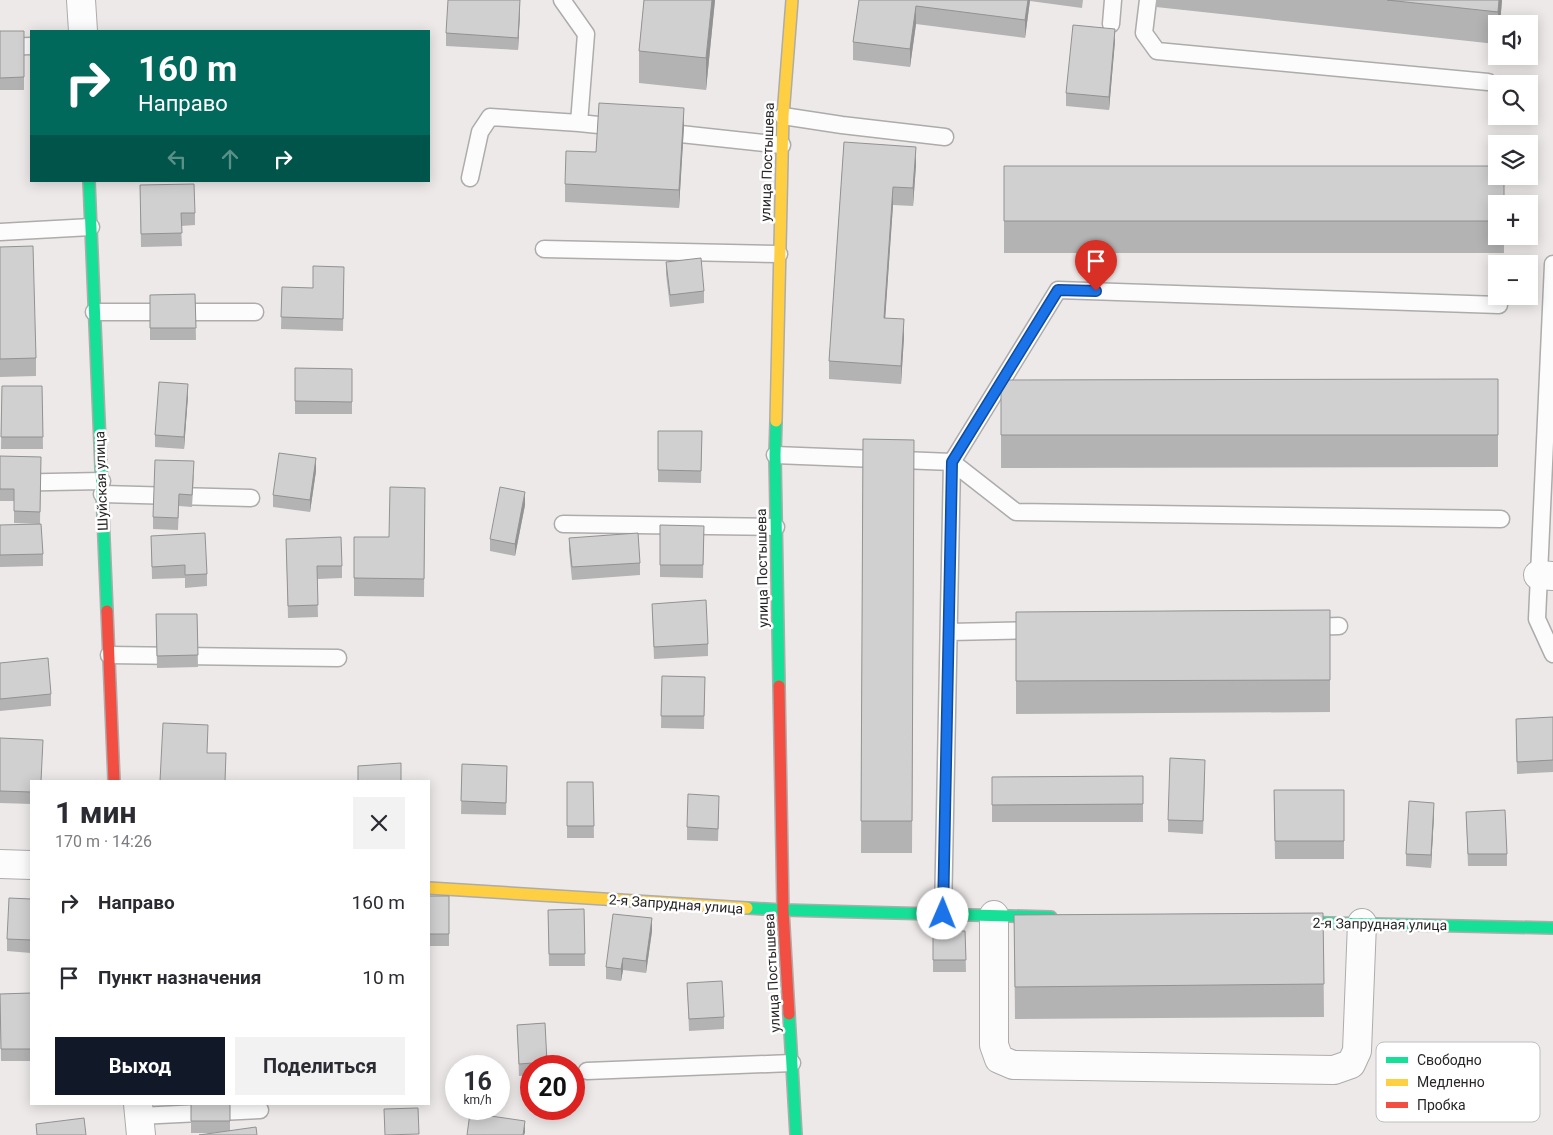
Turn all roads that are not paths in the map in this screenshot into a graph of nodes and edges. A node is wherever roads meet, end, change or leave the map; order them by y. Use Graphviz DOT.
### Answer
graph roads {
  1 [pos="81,0"];
  2 [pos="562,0"];
  3 [pos="792,0"];
  4 [pos="1113,0"];
  5 [pos="1148,0"];
  6 [pos="1111,24"];
  7 [pos="83,30"];
  8 [pos="30,46"];
  9 [pos="0,47"];
  10 [pos="1488,82"];
  11 [pos="783,116"];
  12 [pos="579,123"];
  13 [pos="945,137"];
  14 [pos="782,145"];
  15 [pos="470,178"];
  16 [pos="89,182"];
  17 [pos="91,227"];
  18 [pos="0,232"];
  19 [pos="544,249"];
  20 [pos="779,254"];
  21 [pos="1553,264"];
  22 [pos="1488,304"];
  23 [pos="94,312"];
  24 [pos="255,312"];
  25 [pos="775,455"];
  26 [pos="952,462"];
  27 [pos="0,483"];
  28 [pos="102,488"];
  29 [pos="251,498"];
  30 [pos="1501,520"];
  31 [pos="563,524"];
  32 [pos="1547,524"];
  33 [pos="776,528"];
  34 [pos="1546,576"];
  35 [pos="1339,626"];
  36 [pos="1289,627"];
  37 [pos="1050,630"];
  38 [pos="950,632"];
  39 [pos="1553,654"];
  40 [pos="109,655"];
  41 [pos="338,658"];
  42 [pos="114,780"];
  43 [pos="0,864"];
  44 [pos="30,864"];
  45 [pos="430,888"];
  46 [pos="783,910"];
  47 [pos="943,914"];
  48 [pos="994,915"];
  49 [pos="1064,917"];
  50 [pos="1273,922"];
  51 [pos="1362,924"];
  52 [pos="1553,928"];
  53 [pos="792,1064"];
  54 [pos="587,1071"];
  55 [pos="260,1110"];
  56 [pos="139,1118"];
  57 [pos="796,1135"];
  1 -- 7 [label="street"];
  2 -- 12 [label="lane"];
  3 -- 11 [label="street, улица Постышева"];
  4 -- 6 [label="lane"];
  5 -- 10 [label="lane"];
  8 -- 9 [label="lane"];
  11 -- 13 [label="lane"];
  11 -- 14 [label="street, улица Постышева"];
  12 -- 14 [label="lane"];
  12 -- 15 [label="lane"];
  14 -- 20 [label="street, улица Постышева"];
  16 -- 17 [label="street, Шуйская улица"];
  17 -- 18 [label="lane"];
  17 -- 23 [label="street, Шуйская улица"];
  19 -- 20 [label="lane"];
  20 -- 25 [label="street, улица Постышева"];
  21 -- 32 [label="lane"];
  22 -- 26 [label="lane"];
  23 -- 24 [label="lane"];
  23 -- 28 [label="street, Шуйская улица"];
  25 -- 26 [label="lane"];
  25 -- 33 [label="street, улица Постышева"];
  26 -- 30 [label="lane"];
  26 -- 38 [label="lane"];
  27 -- 28 [label="lane"];
  28 -- 29 [label="lane"];
  28 -- 40 [label="street, Шуйская улица"];
  31 -- 33 [label="lane"];
  32 -- 34 [label="lane"];
  33 -- 46 [label="street, улица Постышева"];
  34 -- 39 [label="lane"];
  35 -- 36 [label="lane"];
  37 -- 38 [label="lane"];
  38 -- 47 [label="lane"];
  40 -- 41 [label="lane"];
  40 -- 42 [label="street, Шуйская улица"];
  43 -- 44 [label="street"];
  45 -- 46 [label="street, 2-я Запрудная улица"];
  46 -- 47 [label="street, 2-я Запрудная улица"];
  46 -- 53 [label="street, улица Постышева"];
  47 -- 48 [label="street, 2-я Запрудная улица"];
  48 -- 49 [label="street, 2-я Запрудная улица"];
  48 -- 51 [label="street"];
  50 -- 51 [label="street, 2-я Запрудная улица"];
  51 -- 52 [label="street, 2-я Запрудная улица"];
  53 -- 54 [label="lane"];
  53 -- 57 [label="street, улица Постышева"];
  55 -- 56 [label="lane"];
}
